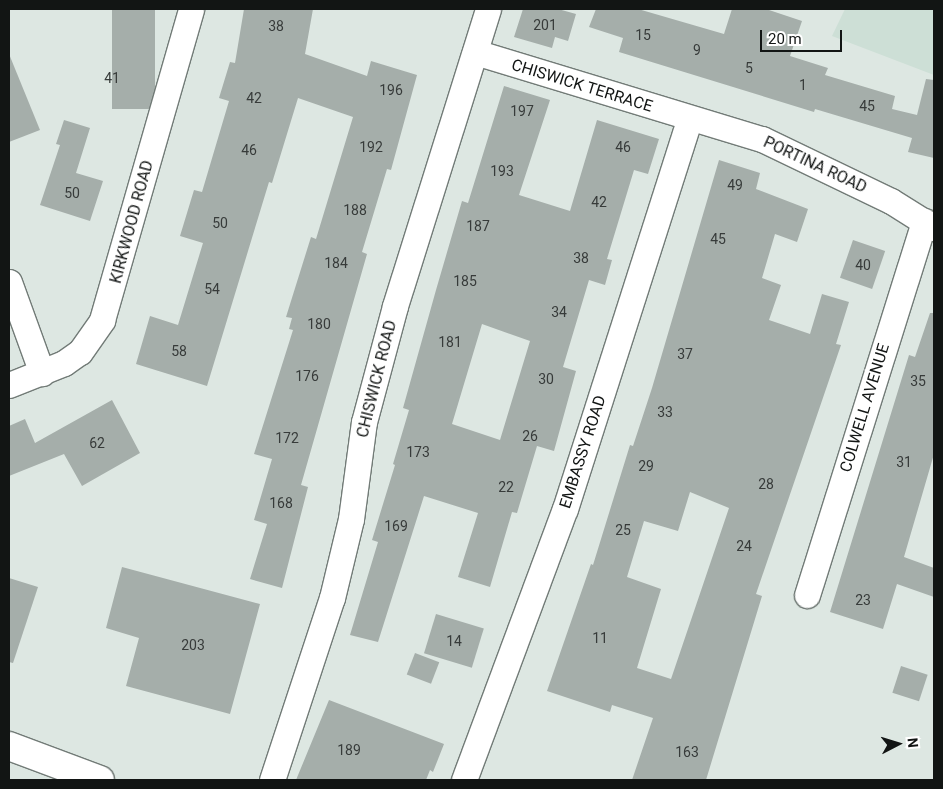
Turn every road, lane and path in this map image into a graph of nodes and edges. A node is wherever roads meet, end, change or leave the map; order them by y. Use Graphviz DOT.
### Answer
graph roads {
  1 [pos="191,9"];
  2 [pos="488,9"];
  3 [pos="475,52"];
  4 [pos="689,120"];
  5 [pos="929,224"];
  6 [pos="9,282"];
  7 [pos="42,373"];
  8 [pos="9,385"];
  9 [pos="807,595"];
  10 [pos="9,746"];
  11 [pos="100,780"];
  12 [pos="272,780"];
  13 [pos="464,780"];
  1 -- 7 [label="street, KIRKWOOD ROAD"];
  2 -- 3 [label="street, CHISWICK ROAD"];
  3 -- 4 [label="street, CHISWICK TERRACE"];
  3 -- 12 [label="street, CHISWICK ROAD"];
  4 -- 5 [label="street, PORTINA ROAD"];
  4 -- 13 [label="street, EMBASSY ROAD"];
  5 -- 9 [label="street, COLWELL AVENUE"];
  6 -- 7 [label="street"];
  7 -- 8 [label="street, KIRKWOOD ROAD"];
  10 -- 11 [label="main road"];
}
